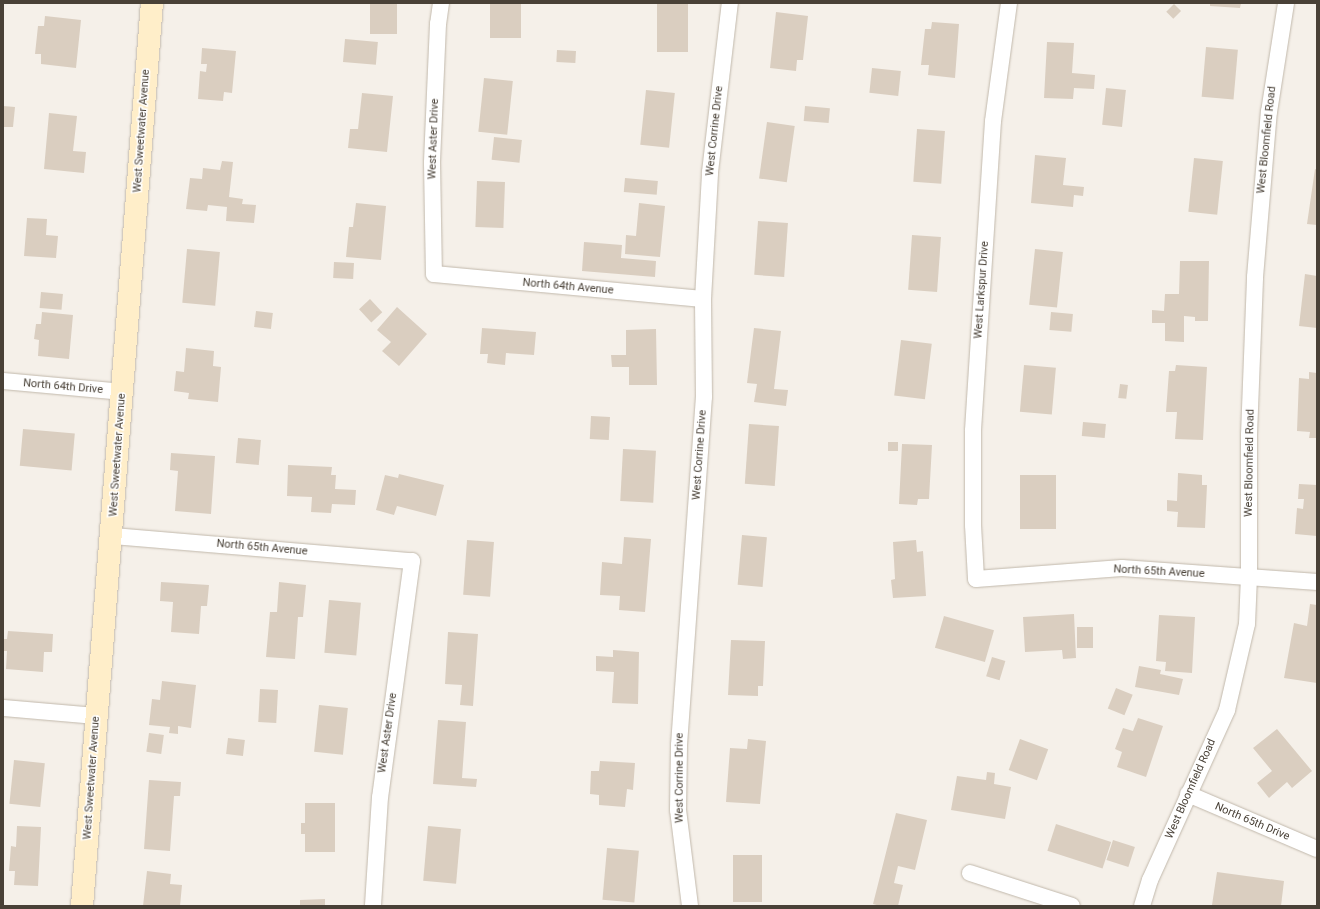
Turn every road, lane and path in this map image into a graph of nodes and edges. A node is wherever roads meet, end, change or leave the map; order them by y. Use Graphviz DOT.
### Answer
graph roads {
  1 [pos="152,3"];
  2 [pos="441,3"];
  3 [pos="730,3"];
  4 [pos="1009,3"];
  5 [pos="1286,3"];
  6 [pos="434,274"];
  7 [pos="703,299"];
  8 [pos="3,381"];
  9 [pos="123,392"];
  10 [pos="112,536"];
  11 [pos="412,561"];
  12 [pos="1249,577"];
  13 [pos="976,579"];
  14 [pos="1317,582"];
  15 [pos="3,708"];
  16 [pos="97,716"];
  17 [pos="1188,794"];
  18 [pos="1317,849"];
  19 [pos="970,872"];
  20 [pos="82,906"];
  21 [pos="373,906"];
  22 [pos="690,906"];
  23 [pos="1072,906"];
  24 [pos="1142,906"];
  1 -- 9 [label="street, West Sweetwater Avenue"];
  2 -- 6 [label="street, West Aster Drive"];
  3 -- 7 [label="street, West Corrine Drive"];
  4 -- 13 [label="street, West Larkspur Drive"];
  5 -- 12 [label="street, West Bloomfield Road"];
  6 -- 7 [label="street, North 64th Avenue"];
  7 -- 22 [label="street, West Corrine Drive"];
  8 -- 9 [label="street, North 64th Drive"];
  9 -- 10 [label="street, West Sweetwater Avenue"];
  10 -- 11 [label="street, North 65th Avenue"];
  10 -- 16 [label="street, West Sweetwater Avenue"];
  11 -- 21 [label="street, West Aster Drive"];
  12 -- 13 [label="street, North 65th Avenue"];
  12 -- 14 [label="street, North 65th Avenue"];
  12 -- 17 [label="street, West Bloomfield Road"];
  15 -- 16 [label="street"];
  16 -- 20 [label="street, West Sweetwater Avenue"];
  17 -- 18 [label="street, North 65th Drive"];
  17 -- 24 [label="street, West Bloomfield Road"];
  19 -- 23 [label="street"];
}
